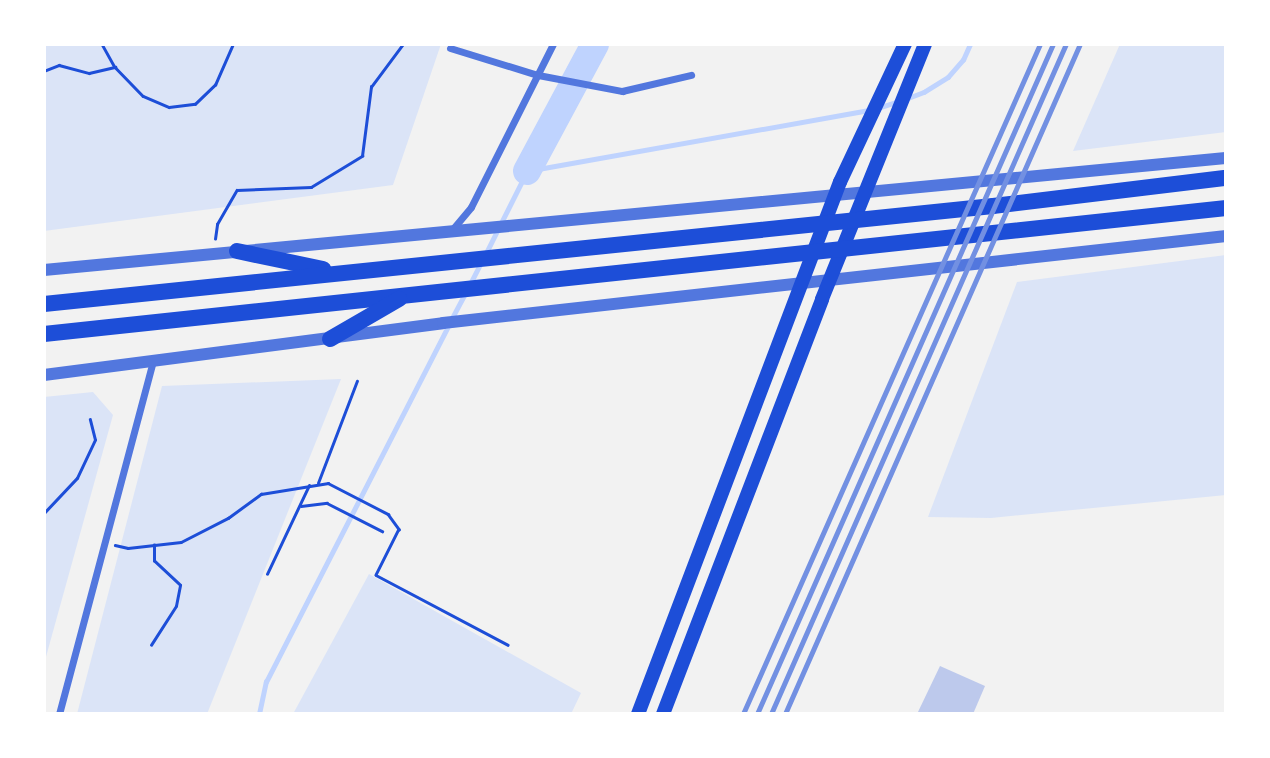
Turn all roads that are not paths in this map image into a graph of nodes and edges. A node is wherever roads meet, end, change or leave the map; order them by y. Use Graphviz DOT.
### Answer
graph roads {
  1 [pos="553,44"];
  2 [pos="905,44"];
  3 [pos="925,44"];
  4 [pos="450,48"];
  5 [pos="538,75"];
  6 [pos="691,75"];
  7 [pos="1226,158"];
  8 [pos="1226,178"];
  9 [pos="1226,208"];
  10 [pos="450,232"];
  11 [pos="1226,236"];
  12 [pos="237,251"];
  13 [pos="44,270"];
  14 [pos="339,273"];
  15 [pos="405,296"];
  16 [pos="44,304"];
  17 [pos="44,334"];
  18 [pos="330,339"];
  19 [pos="153,360"];
  20 [pos="44,374"];
  21 [pos="59,714"];
  22 [pos="638,714"];
  23 [pos="663,714"];
  1 -- 5 [label="street"];
  2 -- 22 [label="main road"];
  3 -- 23 [label="main road"];
  4 -- 5 [label="street"];
  5 -- 6 [label="street"];
  5 -- 10 [label="street"];
  7 -- 10 [label="street"];
  8 -- 14 [label="highway"];
  9 -- 15 [label="highway"];
  10 -- 12 [label="street"];
  11 -- 18 [label="street"];
  12 -- 13 [label="street"];
  12 -- 14 [label="highway"];
  14 -- 16 [label="highway"];
  15 -- 17 [label="highway"];
  15 -- 18 [label="highway"];
  18 -- 19 [label="street"];
  19 -- 20 [label="street"];
  19 -- 21 [label="street"];
}
